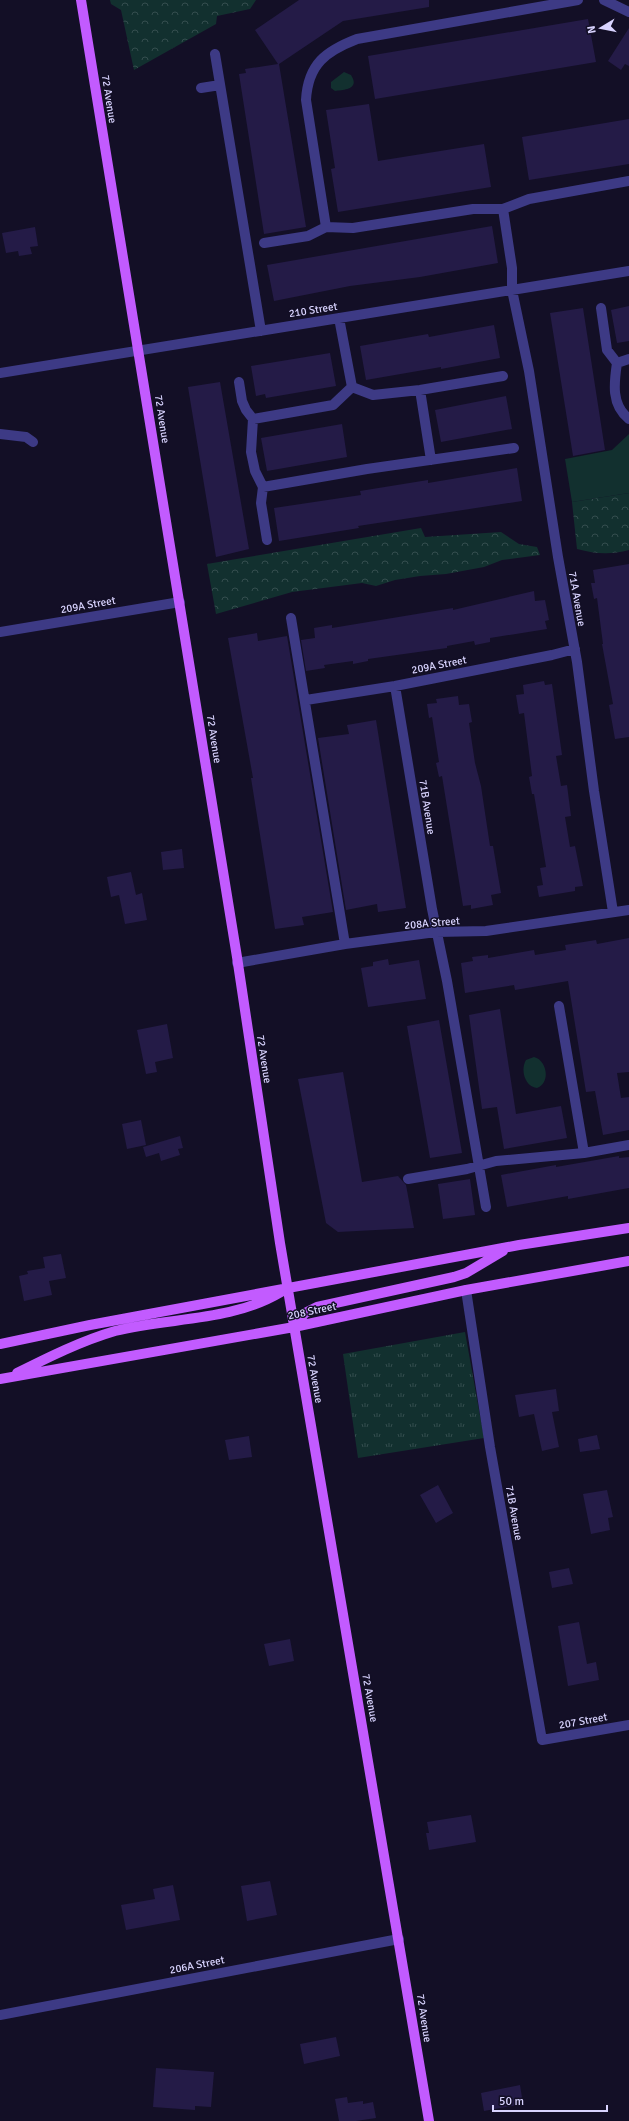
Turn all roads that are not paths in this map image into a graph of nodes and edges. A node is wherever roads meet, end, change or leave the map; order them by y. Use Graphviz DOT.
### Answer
graph roads {
  1 [pos="81,0"];
  2 [pos="578,0"];
  3 [pos="604,0"];
  4 [pos="629,12"];
  5 [pos="215,54"];
  6 [pos="220,85"];
  7 [pos="201,88"];
  8 [pos="629,181"];
  9 [pos="502,209"];
  10 [pos="326,227"];
  11 [pos="264,243"];
  12 [pos="629,271"];
  13 [pos="512,290"];
  14 [pos="601,308"];
  15 [pos="339,318"];
  16 [pos="261,331"];
  17 [pos="138,351"];
  18 [pos="629,359"];
  19 [pos="617,363"];
  20 [pos="0,373"];
  21 [pos="503,376"];
  22 [pos="239,382"];
  23 [pos="352,387"];
  24 [pos="420,390"];
  25 [pos="252,419"];
  26 [pos="629,419"];
  27 [pos="0,434"];
  28 [pos="34,442"];
  29 [pos="514,448"];
  30 [pos="431,460"];
  31 [pos="263,487"];
  32 [pos="267,540"];
  33 [pos="180,602"];
  34 [pos="291,618"];
  35 [pos="0,632"];
  36 [pos="575,648"];
  37 [pos="395,686"];
  38 [pos="306,700"];
  39 [pos="629,910"];
  40 [pos="613,912"];
  41 [pos="436,932"];
  42 [pos="345,944"];
  43 [pos="238,962"];
  44 [pos="559,1006"];
  45 [pos="629,1145"];
  46 [pos="584,1153"];
  47 [pos="479,1165"];
  48 [pos="408,1179"];
  49 [pos="486,1207"];
  50 [pos="629,1228"];
  51 [pos="519,1245"];
  52 [pos="629,1261"];
  53 [pos="288,1288"];
  54 [pos="466,1290"];
  55 [pos="294,1327"];
  56 [pos="0,1344"];
  57 [pos="3,1379"];
  58 [pos="629,1725"];
  59 [pos="542,1740"];
  60 [pos="399,1940"];
  61 [pos="0,2015"];
  62 [pos="429,2121"];
  1 -- 17 [label="main road, 72 Avenue"];
  2 -- 10 [label="street"];
  3 -- 4 [label="street"];
  5 -- 6 [label="street"];
  6 -- 7 [label="street"];
  6 -- 16 [label="street"];
  8 -- 9 [label="street"];
  9 -- 10 [label="street"];
  9 -- 13 [label="street, 71A Avenue"];
  10 -- 11 [label="street"];
  12 -- 13 [label="street, 210 Street"];
  13 -- 15 [label="street, 210 Street"];
  13 -- 36 [label="street, 71A Avenue"];
  14 -- 19 [label="street"];
  15 -- 16 [label="street, 210 Street"];
  15 -- 23 [label="street"];
  16 -- 17 [label="street, 210 Street"];
  17 -- 20 [label="street, 210 Street"];
  17 -- 33 [label="main road, 72 Avenue"];
  18 -- 19 [label="street"];
  19 -- 26 [label="street"];
  21 -- 24 [label="street"];
  22 -- 25 [label="street"];
  23 -- 24 [label="street"];
  23 -- 25 [label="street"];
  24 -- 30 [label="street"];
  25 -- 31 [label="street"];
  27 -- 28 [label="street"];
  29 -- 30 [label="street"];
  30 -- 31 [label="street"];
  31 -- 32 [label="street"];
  33 -- 35 [label="street, 209A Street"];
  33 -- 43 [label="main road, 72 Avenue"];
  34 -- 38 [label="street"];
  36 -- 37 [label="street, 209A Street"];
  36 -- 40 [label="street, 71A Avenue"];
  37 -- 38 [label="street, 209A Street"];
  37 -- 41 [label="street, 71B Avenue"];
  38 -- 42 [label="street"];
  39 -- 40 [label="street, 208A Street"];
  40 -- 41 [label="street, 208A Street"];
  41 -- 42 [label="street, 208A Street"];
  41 -- 47 [label="street, 71B Avenue"];
  42 -- 43 [label="street, 208A Street"];
  43 -- 53 [label="main road, 72 Avenue"];
  44 -- 46 [label="street"];
  45 -- 46 [label="street"];
  46 -- 47 [label="street"];
  47 -- 48 [label="street"];
  47 -- 49 [label="street, 71B Avenue"];
  50 -- 51 [label="main road"];
  51 -- 53 [label="main road"];
  51 -- 55 [label="main road"];
  52 -- 54 [label="main road, 208 Street"];
  53 -- 55 [label="main road, 72 Avenue"];
  53 -- 56 [label="main road"];
  53 -- 57 [label="main road"];
  54 -- 55 [label="main road, 208 Street"];
  54 -- 59 [label="street, 71B Avenue"];
  55 -- 57 [label="main road, 208 Street"];
  55 -- 60 [label="main road, 72 Avenue"];
  58 -- 59 [label="street, 207 Street"];
  60 -- 61 [label="street, 206A Street"];
  60 -- 62 [label="main road, 72 Avenue"];
}
